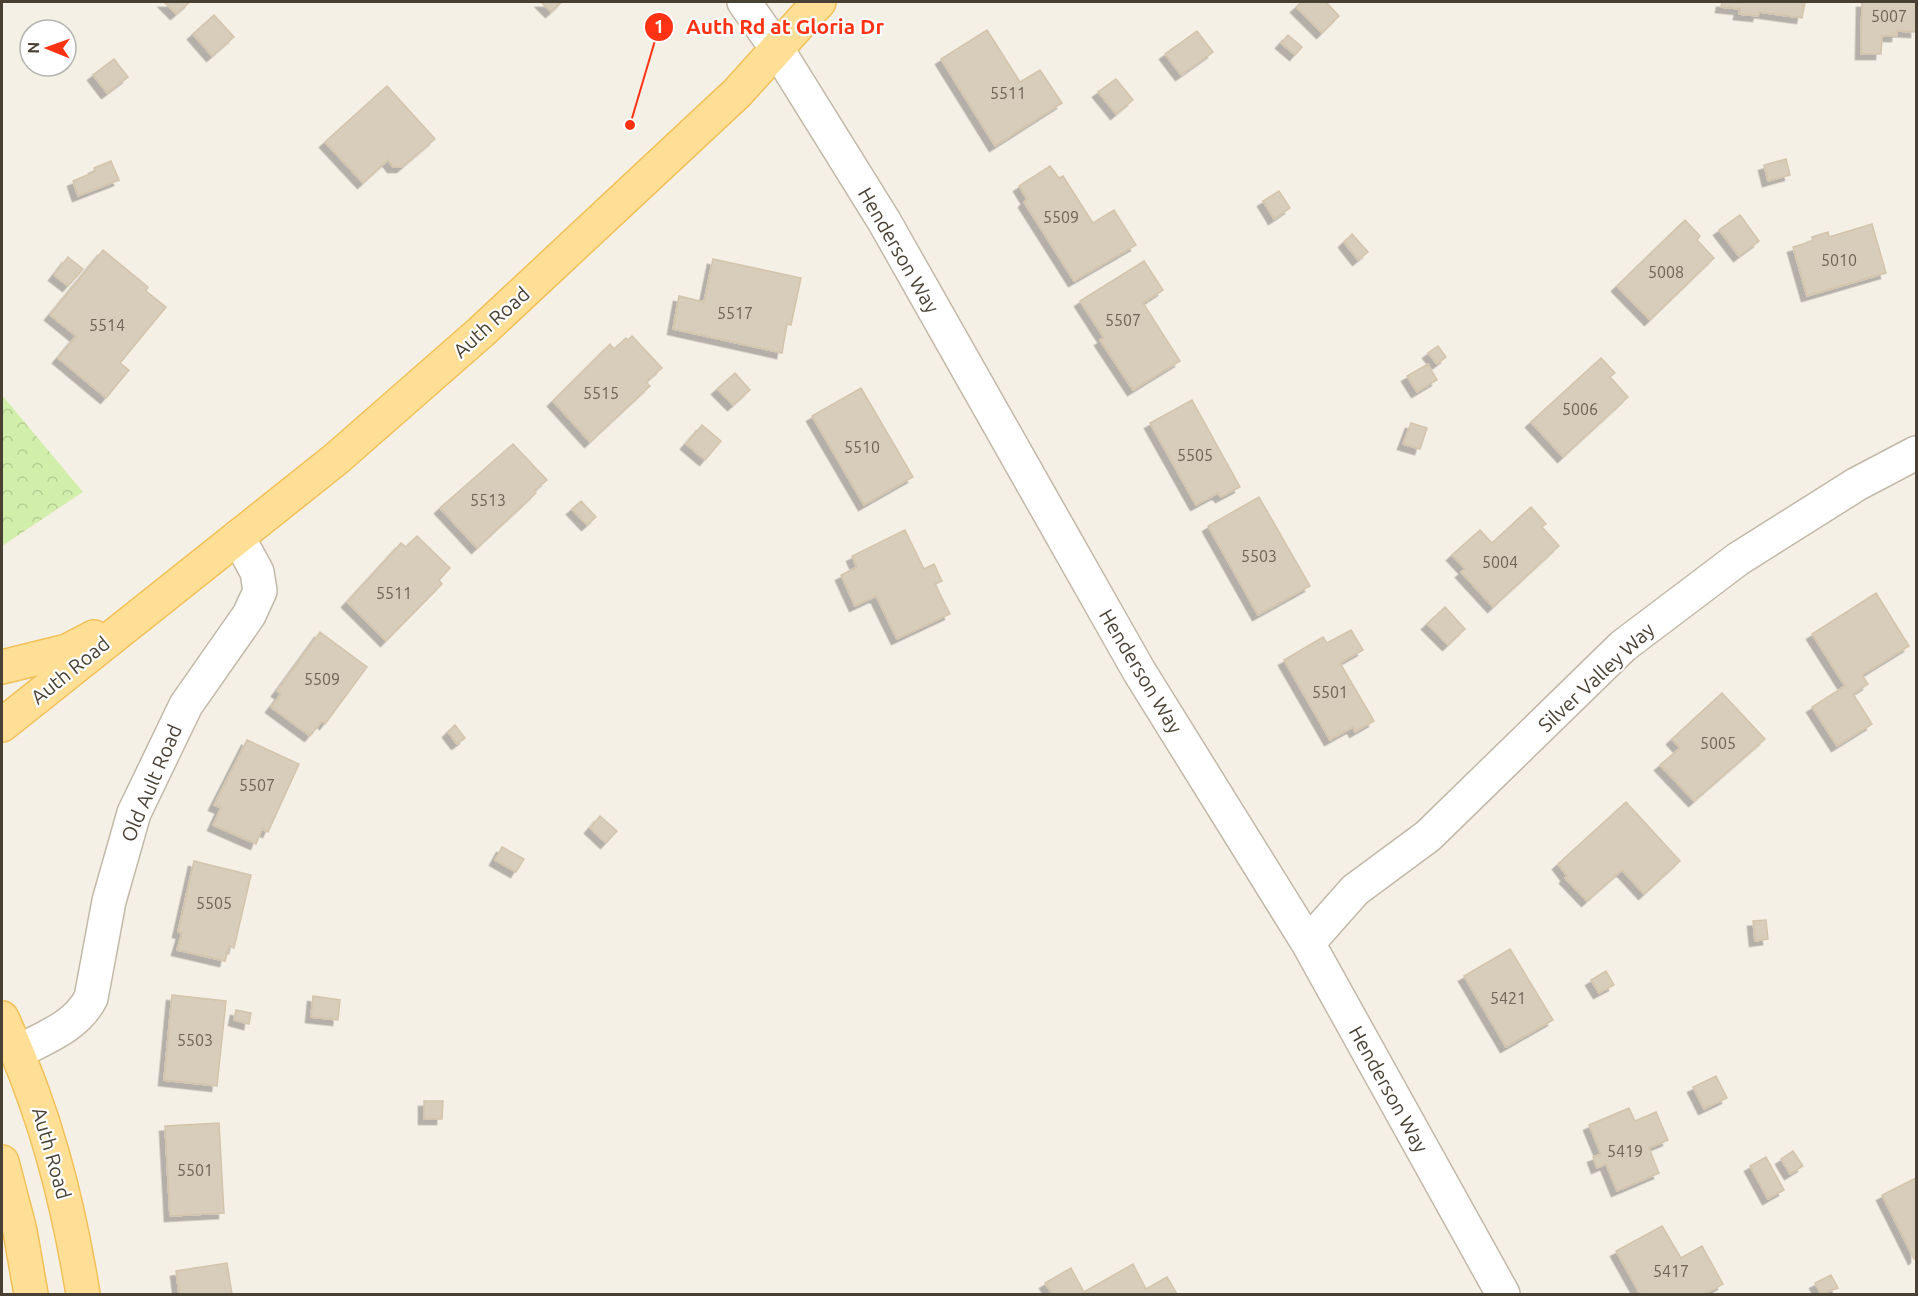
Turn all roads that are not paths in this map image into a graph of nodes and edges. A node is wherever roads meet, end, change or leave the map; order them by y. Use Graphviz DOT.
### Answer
graph roads {
  1 [pos="744,2"];
  2 [pos="819,2"];
  3 [pos="777,49"];
  4 [pos="1917,453"];
  5 [pos="238,537"];
  6 [pos="139,614"];
  7 [pos="2,667"];
  8 [pos="2,725"];
  9 [pos="1308,943"];
  10 [pos="2,1018"];
  11 [pos="18,1052"];
  12 [pos="2,1162"];
  13 [pos="32,1294"];
  14 [pos="83,1294"];
  15 [pos="1503,1294"];
  1 -- 3 [label="street, Henderson Way"];
  2 -- 3 [label="main road, Auth Road"];
  3 -- 5 [label="main road, Auth Road"];
  3 -- 9 [label="street, Henderson Way"];
  4 -- 9 [label="street, Silver Valley Way"];
  5 -- 6 [label="main road, Auth Road"];
  5 -- 11 [label="street, Old Ault Road"];
  6 -- 7 [label="main road, Auth Road"];
  6 -- 8 [label="main road, Auth Road"];
  9 -- 15 [label="street, Henderson Way"];
  10 -- 11 [label="main road, Auth Road"];
  11 -- 14 [label="main road, Auth Road"];
  12 -- 13 [label="main road"];
}
